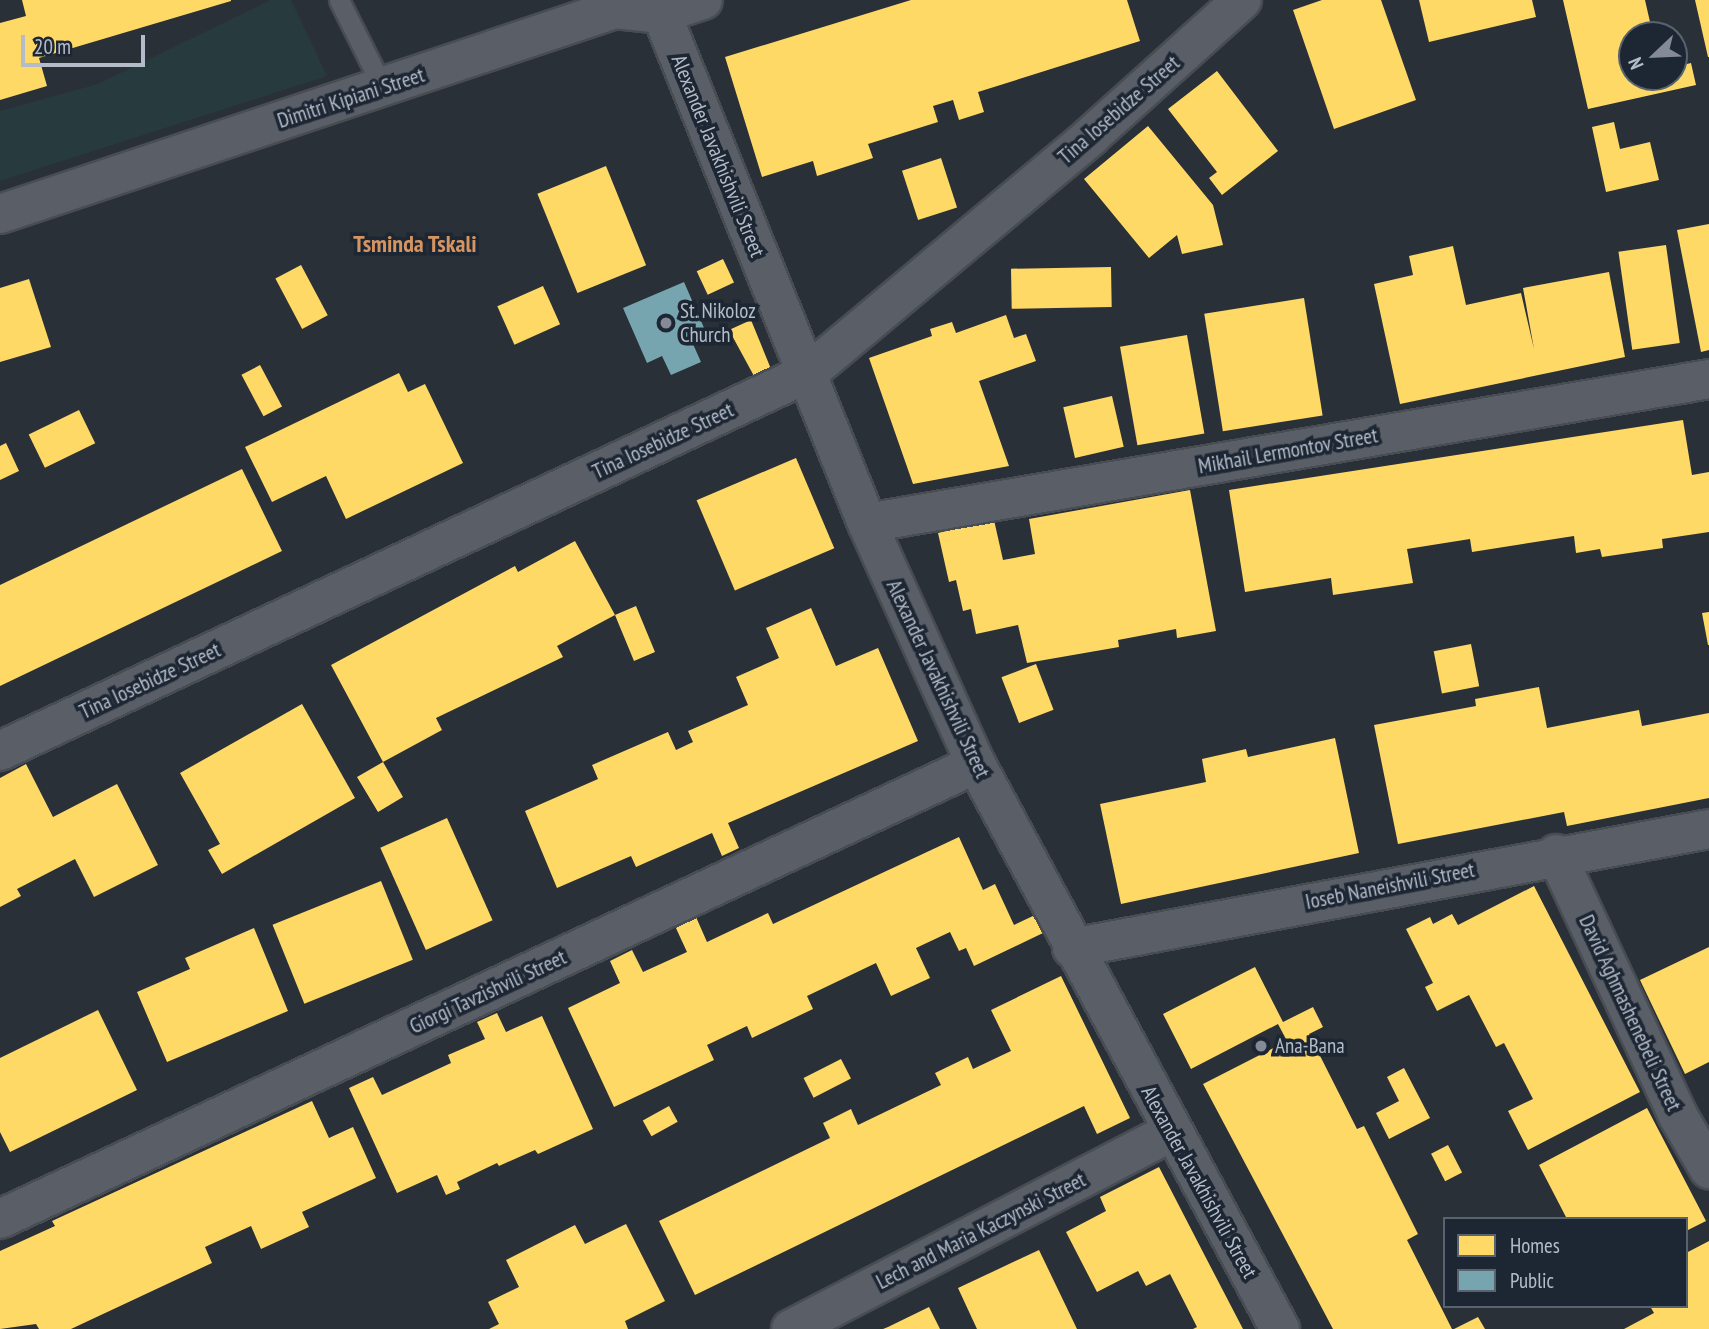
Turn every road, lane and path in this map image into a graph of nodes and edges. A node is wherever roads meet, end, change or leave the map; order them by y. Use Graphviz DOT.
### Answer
graph roads {
  1 [pos="338,0"];
  2 [pos="703,0"];
  3 [pos="1242,0"];
  4 [pos="658,7"];
  5 [pos="383,88"];
  6 [pos="0,214"];
  7 [pos="808,373"];
  8 [pos="1709,379"];
  9 [pos="867,523"];
  10 [pos="0,751"];
  11 [pos="976,764"];
  12 [pos="1709,829"];
  13 [pos="1556,854"];
  14 [pos="1072,948"];
  15 [pos="1171,1132"];
  16 [pos="1709,1169"];
  17 [pos="0,1219"];
  18 [pos="791,1329"];
  19 [pos="1280,1329"];
  1 -- 5 [label="lane"];
  2 -- 4 [label="street, Dimitri Kipiani Street"];
  3 -- 7 [label="street, Tina Iosebidze Street"];
  4 -- 5 [label="street, Dimitri Kipiani Street"];
  4 -- 7 [label="street, Alexander Javakhishvili Street"];
  5 -- 6 [label="street, Dimitri Kipiani Street"];
  7 -- 9 [label="street, Alexander Javakhishvili Street"];
  7 -- 10 [label="street, Tina Iosebidze Street"];
  8 -- 9 [label="street, Mikhail Lermontov Street"];
  9 -- 11 [label="street, Alexander Javakhishvili Street"];
  11 -- 14 [label="street, Alexander Javakhishvili Street"];
  11 -- 17 [label="street, Giorgi Tavzishvili Street"];
  12 -- 13 [label="street, Ioseb Naneishvili Street"];
  13 -- 14 [label="street, Ioseb Naneishvili Street"];
  13 -- 16 [label="street, David Aghmashenebeli Street"];
  14 -- 15 [label="street, Alexander Javakhishvili Street"];
  15 -- 18 [label="street, Lech and Maria Kaczynski Street"];
  15 -- 19 [label="street, Alexander Javakhishvili Street"];
}
